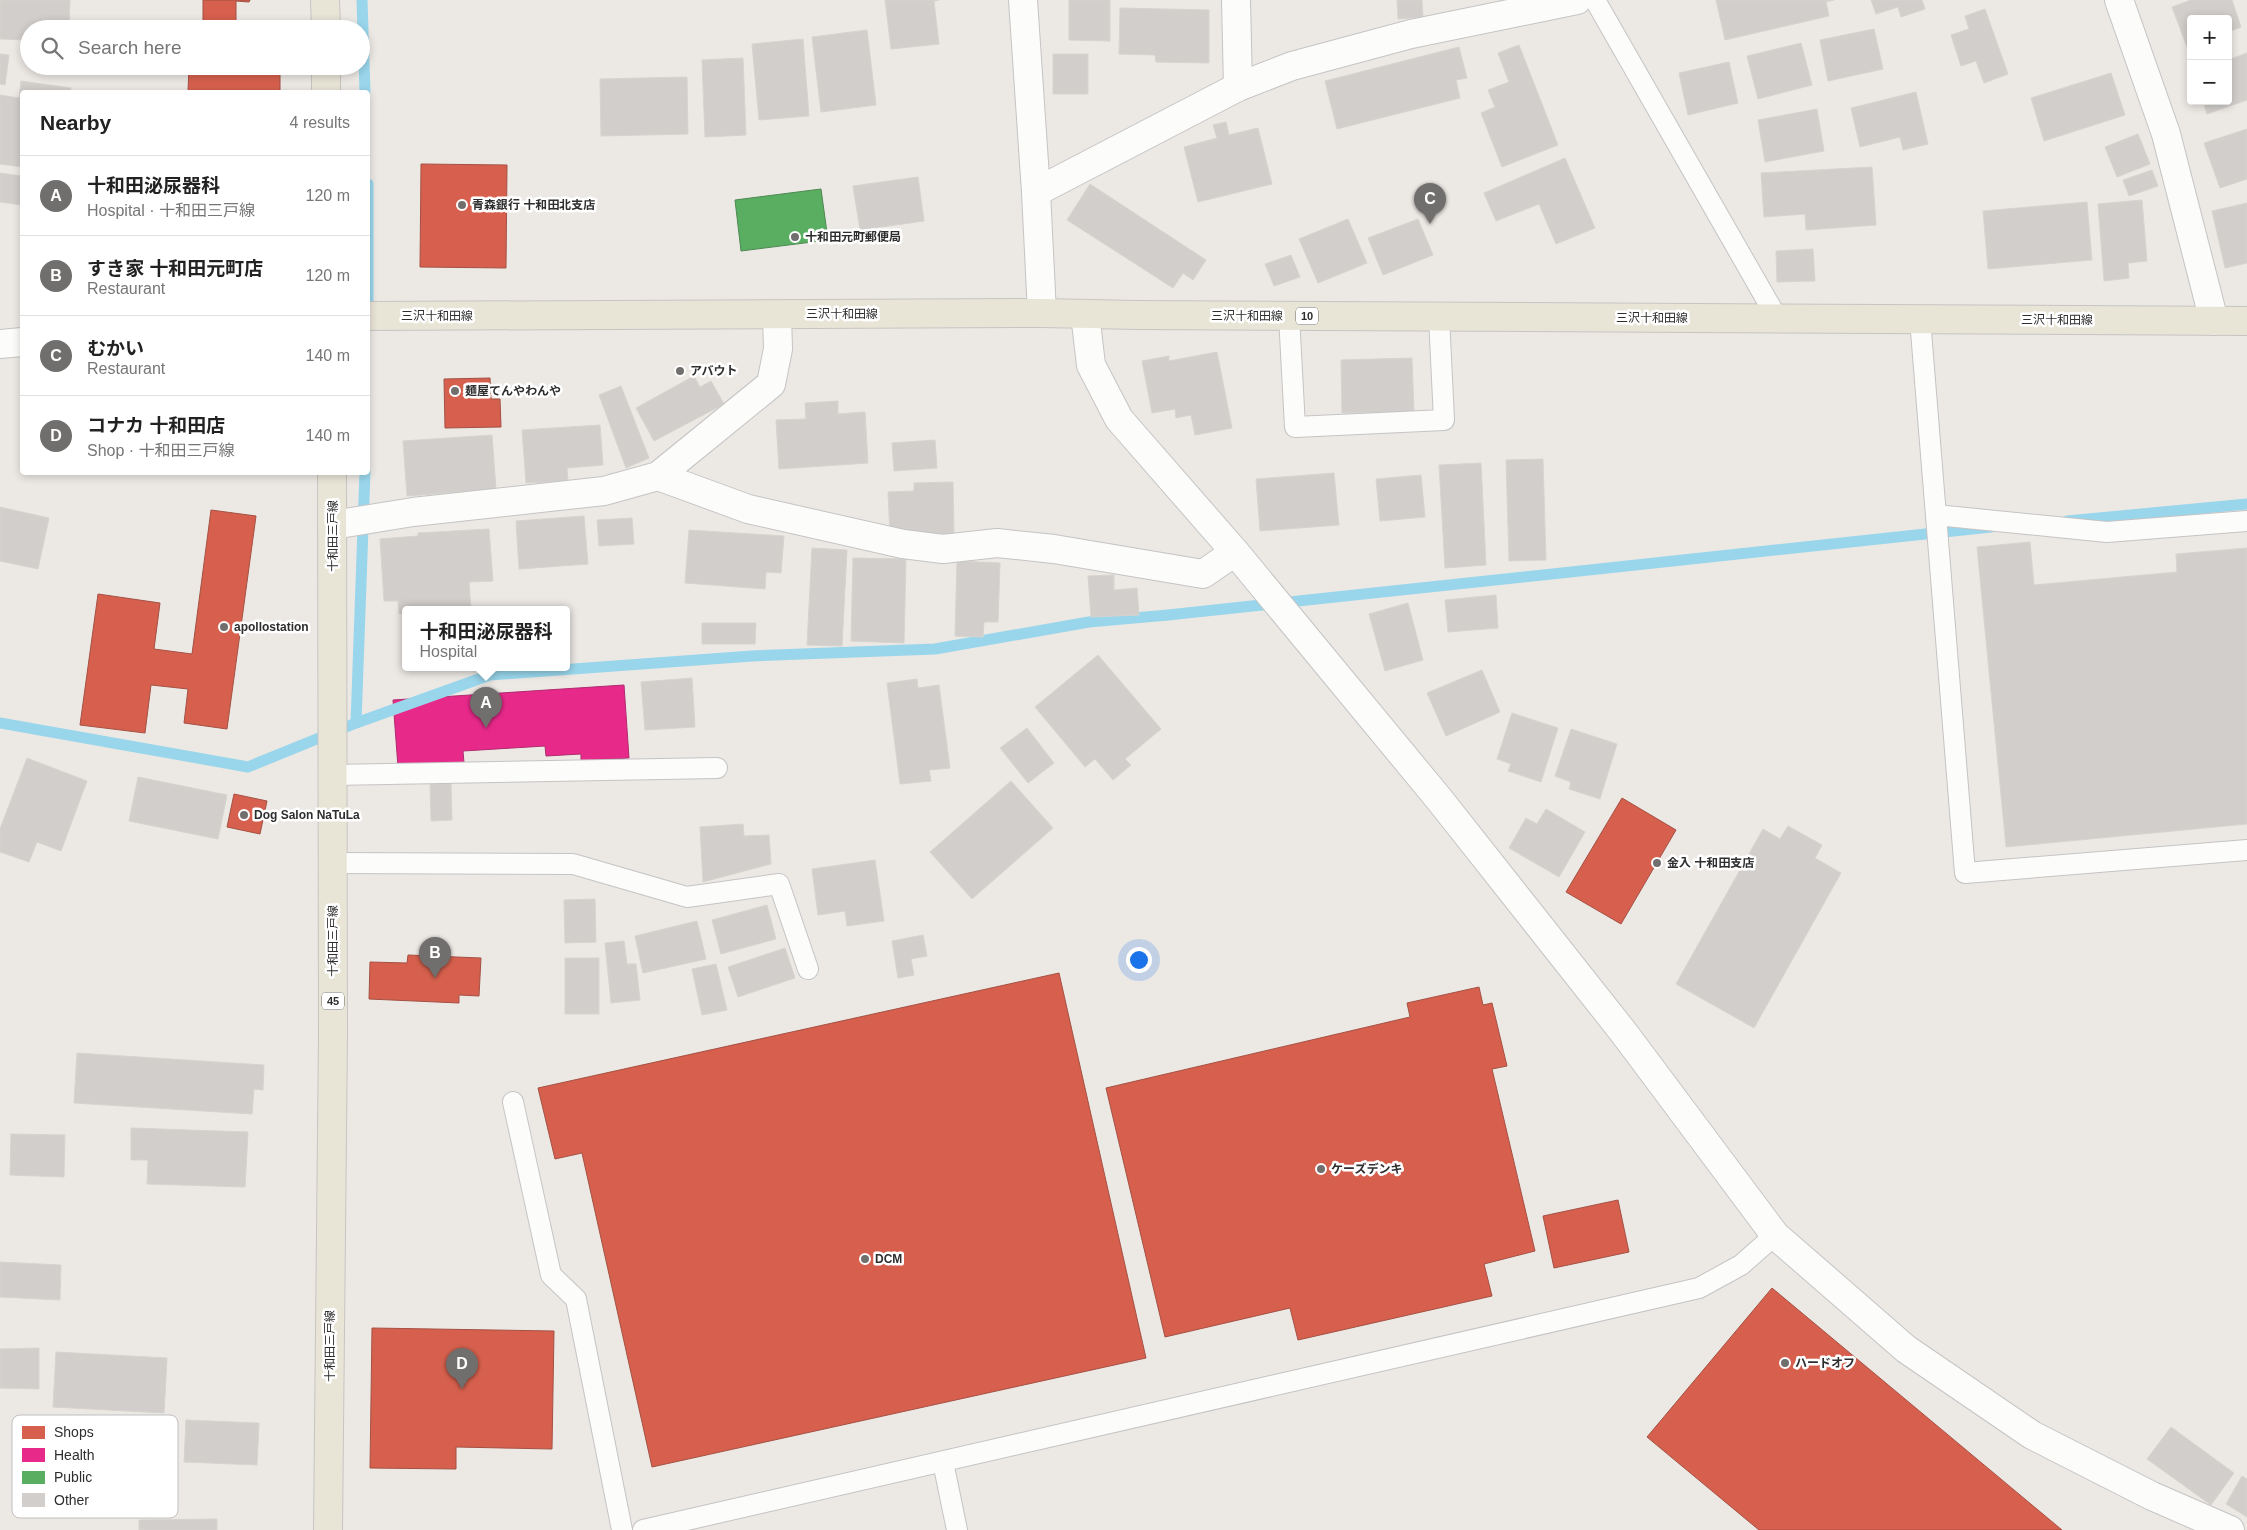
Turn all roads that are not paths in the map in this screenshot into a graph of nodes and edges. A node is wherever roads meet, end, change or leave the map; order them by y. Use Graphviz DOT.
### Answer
graph roads {
  1 [pos="325,0"];
  2 [pos="1023,0"];
  3 [pos="1236,0"];
  4 [pos="1576,0"];
  5 [pos="1595,0"];
  6 [pos="2119,0"];
  7 [pos="326,20"];
  8 [pos="326,75"];
  9 [pos="1238,87"];
  10 [pos="326,90"];
  11 [pos="1036,192"];
  12 [pos="1042,313"];
  13 [pos="777,314"];
  14 [pos="1085,314"];
  15 [pos="370,316"];
  16 [pos="1289,316"];
  17 [pos="1439,317"];
  18 [pos="1777,318"];
  19 [pos="1920,319"];
  20 [pos="2214,321"];
  21 [pos="2247,321"];
  22 [pos="20,342"];
  23 [pos="0,344"];
  24 [pos="332,475"];
  25 [pos="658,476"];
  26 [pos="1936,515"];
  27 [pos="2247,521"];
  28 [pos="333,525"];
  29 [pos="1235,552"];
  30 [pos="717,768"];
  31 [pos="333,775"];
  32 [pos="2247,850"];
  33 [pos="333,863"];
  34 [pos="808,969"];
  35 [pos="513,1102"];
  36 [pos="1776,1235"];
  37 [pos="943,1462"];
  38 [pos="328,1530"];
  39 [pos="622,1530"];
  40 [pos="643,1530"];
  41 [pos="957,1530"];
  42 [pos="2230,1530"];
  1 -- 7 [label="main road"];
  2 -- 11 [label="street"];
  3 -- 9 [label="street"];
  4 -- 9 [label="street"];
  5 -- 18 [label="lane"];
  6 -- 20 [label="street"];
  8 -- 10 [label="main road"];
  9 -- 11 [label="street"];
  11 -- 12 [label="street"];
  12 -- 13 [label="main road, 三沢十和田線 / 10"];
  12 -- 14 [label="main road, 三沢十和田線 / 10"];
  13 -- 15 [label="main road, 三沢十和田線 / 10"];
  13 -- 25 [label="street"];
  14 -- 16 [label="main road, 三沢十和田線 / 10"];
  14 -- 29 [label="street"];
  16 -- 17 [label="main road, 三沢十和田線 / 10"];
  16 -- 17 [label="lane"];
  17 -- 18 [label="main road, 三沢十和田線 / 10"];
  18 -- 19 [label="main road, 三沢十和田線 / 10"];
  19 -- 20 [label="main road, 三沢十和田線 / 10"];
  19 -- 26 [label="lane"];
  20 -- 21 [label="main road, 三沢十和田線 / 10"];
  22 -- 23 [label="street"];
  24 -- 28 [label="main road, 十和田三戸線 / 45"];
  25 -- 28 [label="street"];
  25 -- 29 [label="street"];
  26 -- 27 [label="lane"];
  26 -- 32 [label="lane"];
  28 -- 31 [label="main road, 十和田三戸線 / 45"];
  29 -- 36 [label="street"];
  30 -- 31 [label="lane"];
  31 -- 33 [label="main road, 十和田三戸線 / 45"];
  33 -- 34 [label="lane"];
  33 -- 38 [label="main road, 十和田三戸線 / 45"];
  35 -- 39 [label="lane"];
  36 -- 37 [label="lane"];
  36 -- 42 [label="street"];
  37 -- 40 [label="lane"];
  37 -- 41 [label="lane"];
}
